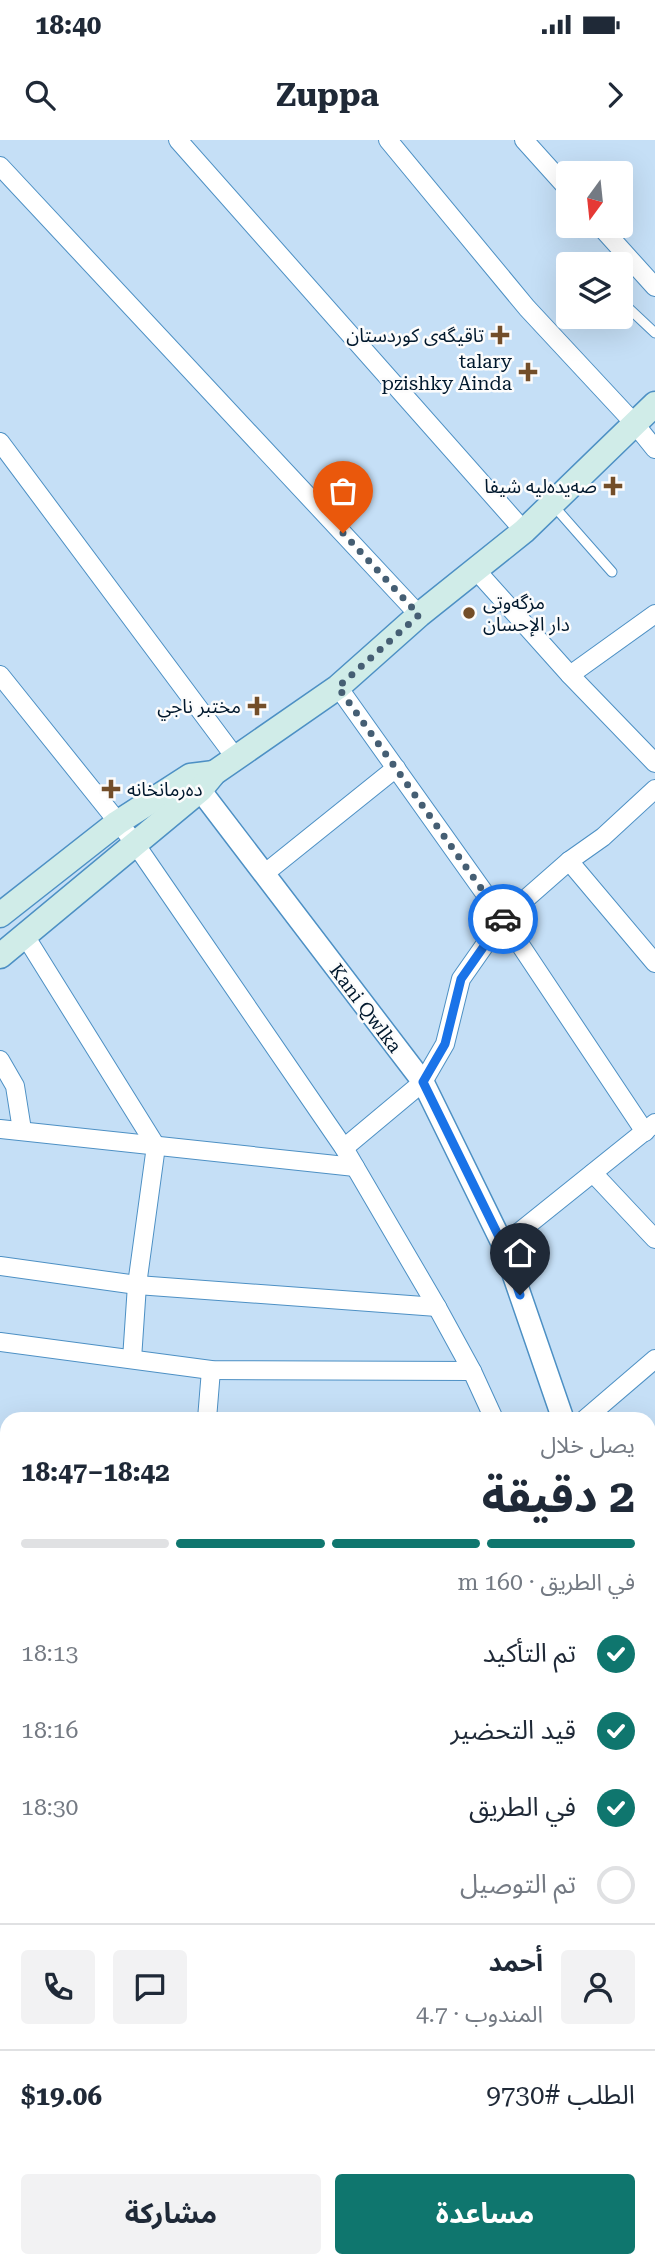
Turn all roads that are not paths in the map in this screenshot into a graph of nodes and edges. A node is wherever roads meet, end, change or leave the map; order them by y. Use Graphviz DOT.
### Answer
graph roads {
  1 [pos="178,140"];
  2 [pos="388,140"];
  3 [pos="524,140"];
  4 [pos="0,166"];
  5 [pos="556,176"];
  6 [pos="611,238"];
  7 [pos="655,287"];
  8 [pos="633,311"];
  9 [pos="655,332"];
  10 [pos="655,404"];
  11 [pos="634,423"];
  12 [pos="0,442"];
  13 [pos="655,449"];
  14 [pos="552,503"];
  15 [pos="524,531"];
  16 [pos="475,569"];
  17 [pos="612,572"];
  18 [pos="655,614"];
  19 [pos="419,615"];
  20 [pos="0,675"];
  21 [pos="570,675"];
  22 [pos="338,687"];
  23 [pos="235,757"];
  24 [pos="655,763"];
  25 [pos="396,768"];
  26 [pos="201,779"];
  27 [pos="655,789"];
  28 [pos="117,822"];
  29 [pos="134,842"];
  30 [pos="569,862"];
  31 [pos="264,874"];
  32 [pos="0,915"];
  33 [pos="503,919"];
  34 [pos="23,934"];
  35 [pos="0,956"];
  36 [pos="655,962"];
  37 [pos="0,1060"];
  38 [pos="423,1082"];
  39 [pos="650,1127"];
  40 [pos="0,1129"];
  41 [pos="22,1130"];
  42 [pos="156,1146"];
  43 [pos="344,1147"];
  44 [pos="355,1167"];
  45 [pos="593,1173"];
  46 [pos="655,1239"];
  47 [pos="503,1245"];
  48 [pos="0,1266"];
  49 [pos="137,1284"];
  50 [pos="436,1307"];
  51 [pos="0,1342"];
  52 [pos="132,1359"];
  53 [pos="655,1359"];
  54 [pos="211,1370"];
  55 [pos="472,1371"];
  56 [pos="208,1412"];
  57 [pos="491,1412"];
  58 [pos="561,1412"];
  59 [pos="592,1412"];
  1 -- 15 [label="street"];
  2 -- 11 [label="street"];
  3 -- 5 [label="street"];
  4 -- 19 [label="street"];
  6 -- 7 [label="street"];
  8 -- 9 [label="lane"];
  10 -- 11 [label="main road"];
  11 -- 13 [label="street"];
  11 -- 14 [label="main road"];
  12 -- 23 [label="street"];
  14 -- 15 [label="main road"];
  14 -- 17 [label="lane"];
  15 -- 16 [label="main road"];
  16 -- 19 [label="main road"];
  16 -- 21 [label="street"];
  18 -- 21 [label="street"];
  19 -- 22 [label="main road"];
  20 -- 28 [label="street"];
  21 -- 24 [label="street"];
  22 -- 23 [label="main road"];
  22 -- 25 [label="street"];
  23 -- 26 [label="main road"];
  25 -- 31 [label="street"];
  25 -- 33 [label="street"];
  26 -- 28 [label="main road"];
  26 -- 29 [label="main road"];
  26 -- 31 [label="street, Kani Qwlka"];
  27 -- 30 [label="street"];
  28 -- 29 [label="street"];
  28 -- 32 [label="main road"];
  29 -- 34 [label="main road"];
  29 -- 43 [label="street"];
  30 -- 33 [label="street"];
  30 -- 36 [label="street"];
  31 -- 38 [label="street, Kani Qwlka"];
  33 -- 38 [label="street"];
  33 -- 39 [label="street"];
  34 -- 35 [label="main road"];
  34 -- 42 [label="street"];
  37 -- 41 [label="street"];
  38 -- 43 [label="street"];
  38 -- 47 [label="street, Kani Qwlka"];
  39 -- 45 [label="street"];
  40 -- 41 [label="street"];
  41 -- 42 [label="street"];
  42 -- 44 [label="street"];
  42 -- 49 [label="street"];
  43 -- 44 [label="street"];
  44 -- 50 [label="street"];
  45 -- 46 [label="street"];
  45 -- 47 [label="street"];
  47 -- 58 [label="street, Kani Qwlka"];
  48 -- 49 [label="street"];
  49 -- 50 [label="street"];
  49 -- 52 [label="street"];
  50 -- 55 [label="street"];
  51 -- 52 [label="street"];
  52 -- 54 [label="street"];
  53 -- 59 [label="street"];
  54 -- 55 [label="street"];
  54 -- 56 [label="street"];
  55 -- 57 [label="street"];
}
